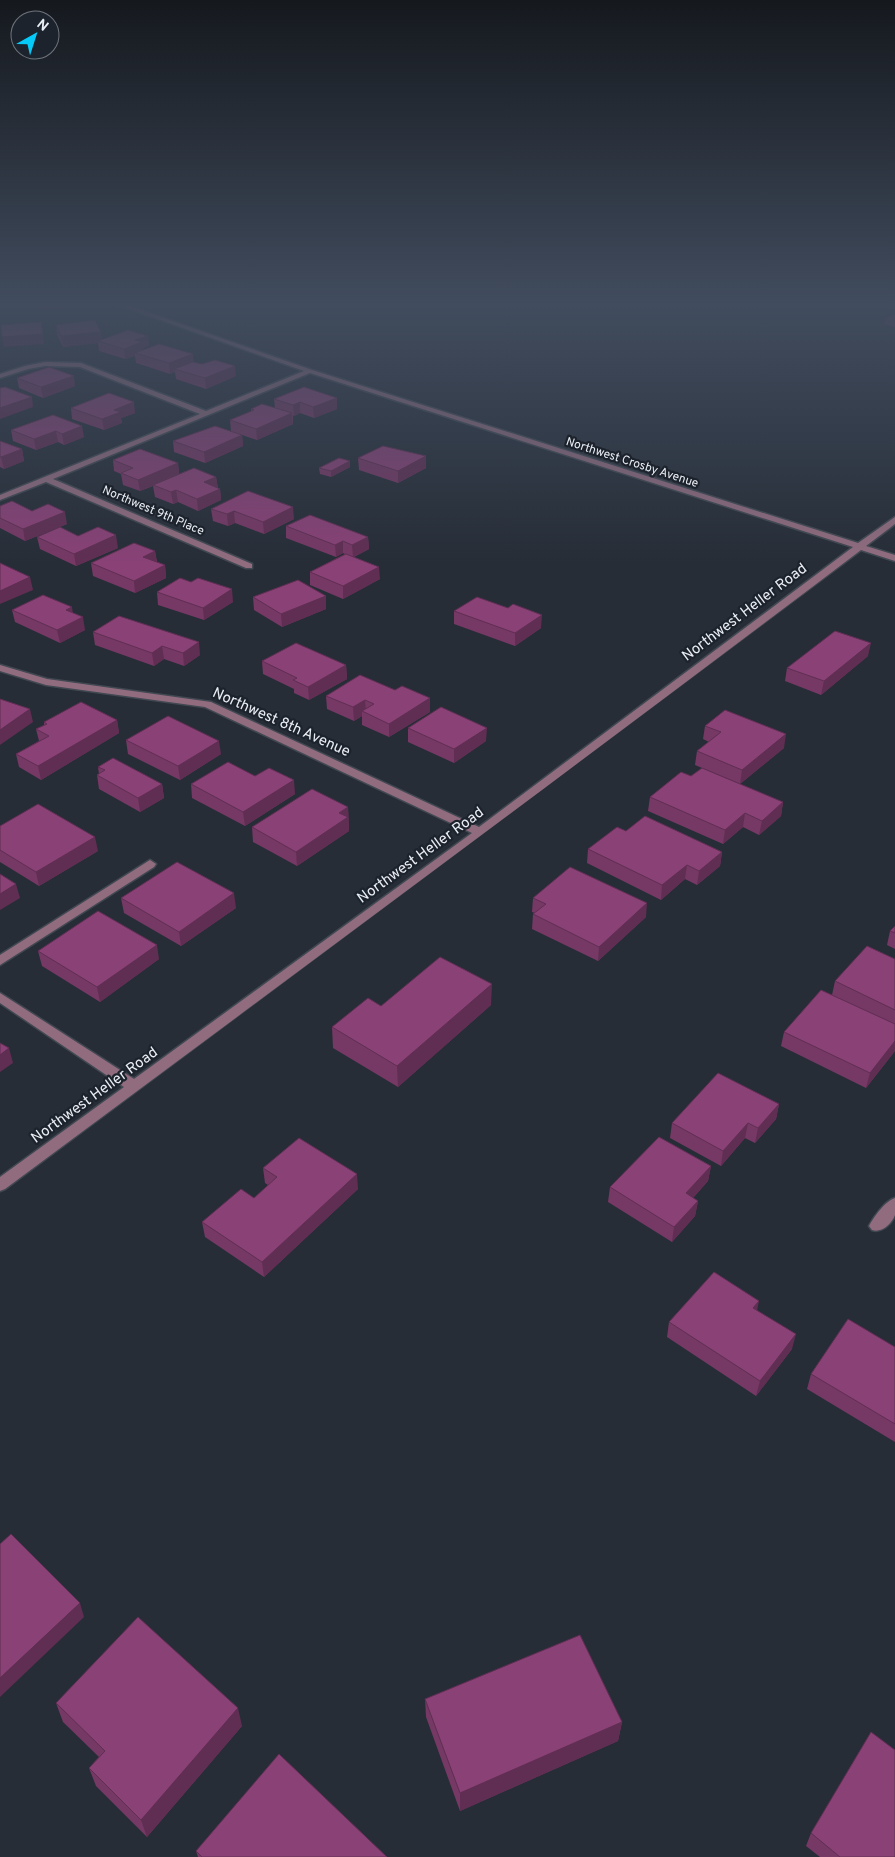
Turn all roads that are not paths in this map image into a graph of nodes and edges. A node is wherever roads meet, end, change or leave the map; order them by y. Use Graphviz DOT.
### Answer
graph roads {
  1 [pos="143,390"];
  2 [pos="264,390"];
  3 [pos="368,390"];
  4 [pos="205,414"];
  5 [pos="46,480"];
  6 [pos="0,498"];
  7 [pos="895,520"];
  8 [pos="858,548"];
  9 [pos="895,558"];
  10 [pos="249,566"];
  11 [pos="0,668"];
  12 [pos="480,832"];
  13 [pos="150,864"];
  14 [pos="0,961"];
  15 [pos="0,997"];
  16 [pos="135,1087"];
  17 [pos="0,1185"];
  18 [pos="895,1204"];
  19 [pos="877,1226"];
  1 -- 4 [label="street"];
  2 -- 4 [label="street"];
  3 -- 8 [label="street, Northwest Crosby Avenue"];
  4 -- 5 [label="street"];
  5 -- 6 [label="street"];
  5 -- 10 [label="street, Northwest 9th Place"];
  7 -- 8 [label="street, Northwest Heller Road"];
  8 -- 9 [label="street, Northwest Crosby Avenue"];
  8 -- 12 [label="street, Northwest Heller Road"];
  11 -- 12 [label="street, Northwest 8th Avenue"];
  12 -- 16 [label="street, Northwest Heller Road"];
  13 -- 14 [label="street"];
  15 -- 16 [label="street"];
  16 -- 17 [label="street, Northwest Heller Road"];
  18 -- 19 [label="street"];
}
